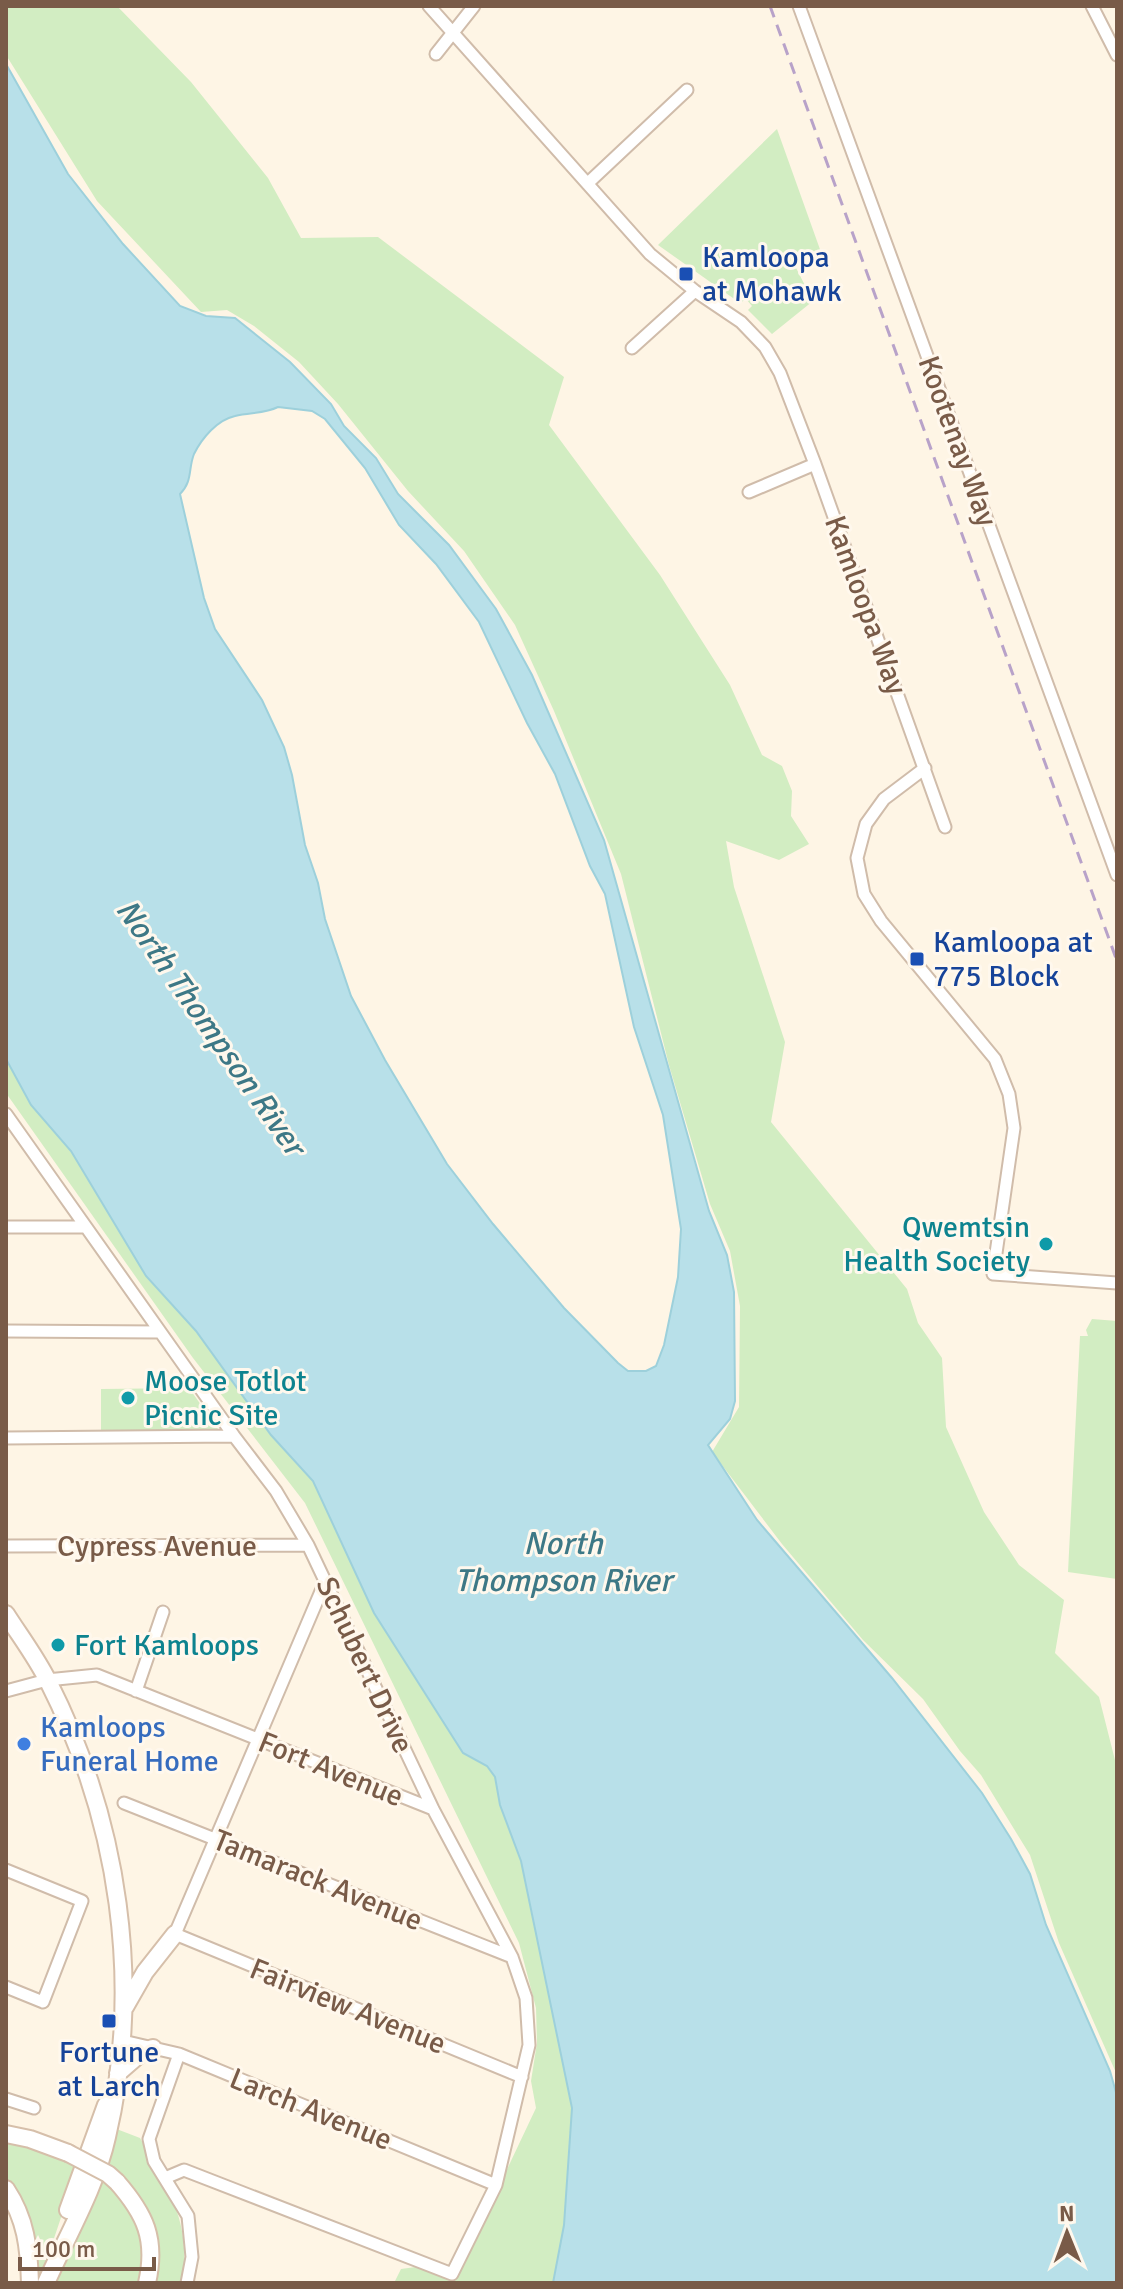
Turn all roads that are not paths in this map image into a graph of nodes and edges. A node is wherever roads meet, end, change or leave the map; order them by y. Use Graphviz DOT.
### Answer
graph roads {
  1 [pos="429,6"];
  2 [pos="474,6"];
  3 [pos="799,6"];
  4 [pos="1092,6"];
  5 [pos="454,34"];
  6 [pos="436,54"];
  7 [pos="1117,55"];
  8 [pos="687,90"];
  9 [pos="588,183"];
  10 [pos="695,291"];
  11 [pos="632,348"];
  12 [pos="815,464"];
  13 [pos="749,492"];
  14 [pos="925,768"];
  15 [pos="945,827"];
  16 [pos="1117,875"];
  17 [pos="6,1116"];
  18 [pos="6,1227"];
  19 [pos="84,1227"];
  20 [pos="1117,1283"];
  21 [pos="6,1331"];
  22 [pos="160,1332"];
  23 [pos="234,1436"];
  24 [pos="6,1438"];
  25 [pos="308,1545"];
  26 [pos="6,1546"];
  27 [pos="325,1582"];
  28 [pos="163,1612"];
  29 [pos="6,1614"];
  30 [pos="47,1680"];
  31 [pos="6,1691"];
  32 [pos="136,1691"];
  33 [pos="257,1740"];
  34 [pos="124,1803"];
  35 [pos="433,1809"];
  36 [pos="215,1839"];
  37 [pos="6,1870"];
  38 [pos="175,1934"];
  39 [pos="512,1957"];
  40 [pos="6,1987"];
  41 [pos="124,2009"];
  42 [pos="123,2041"];
  43 [pos="153,2048"];
  44 [pos="179,2054"];
  45 [pos="118,2073"];
  46 [pos="522,2077"];
  47 [pos="6,2099"];
  48 [pos="34,2108"];
  49 [pos="6,2134"];
  50 [pos="165,2178"];
  51 [pos="496,2185"];
  52 [pos="6,2189"];
  53 [pos="30,2283"];
  54 [pos="44,2283"];
  55 [pos="147,2283"];
  56 [pos="187,2283"];
  1 -- 5 [label="street, Kamloopa Way"];
  2 -- 5 [label="street"];
  3 -- 16 [label="street, Kootenay Way"];
  4 -- 7 [label="street"];
  5 -- 6 [label="street"];
  5 -- 9 [label="street, Kamloopa Way"];
  8 -- 9 [label="street"];
  9 -- 10 [label="street, Kamloopa Way"];
  10 -- 11 [label="street"];
  10 -- 12 [label="street, Kamloopa Way"];
  12 -- 13 [label="street"];
  12 -- 14 [label="street, Kamloopa Way"];
  14 -- 15 [label="street, Kamloopa Way"];
  14 -- 20 [label="street"];
  17 -- 19 [label="street, Schubert Drive"];
  18 -- 19 [label="street"];
  19 -- 22 [label="street, Schubert Drive"];
  21 -- 22 [label="street"];
  22 -- 23 [label="street, Schubert Drive"];
  23 -- 24 [label="street"];
  23 -- 25 [label="street, Schubert Drive"];
  25 -- 26 [label="street, Cypress Avenue"];
  25 -- 27 [label="street, Schubert Drive"];
  27 -- 33 [label="street"];
  27 -- 35 [label="street, Schubert Drive"];
  28 -- 32 [label="street"];
  29 -- 30 [label="main road"];
  30 -- 31 [label="street, Fort Avenue"];
  30 -- 32 [label="street, Fort Avenue"];
  30 -- 41 [label="main road"];
  32 -- 33 [label="street, Fort Avenue"];
  33 -- 35 [label="street, Fort Avenue"];
  33 -- 36 [label="street"];
  34 -- 36 [label="street, Tamarack Avenue"];
  35 -- 39 [label="street, Schubert Drive"];
  36 -- 38 [label="street"];
  36 -- 39 [label="street, Tamarack Avenue"];
  37 -- 40 [label="street"];
  38 -- 41 [label="main road"];
  38 -- 46 [label="street, Fairview Avenue"];
  39 -- 46 [label="street, Schubert Drive"];
  41 -- 42 [label="main road"];
  42 -- 43 [label="street, Larch Avenue"];
  42 -- 45 [label="main road"];
  43 -- 44 [label="street, Larch Avenue"];
  43 -- 45 [label="main road"];
  44 -- 50 [label="street"];
  44 -- 51 [label="street, Larch Avenue"];
  45 -- 54 [label="main road"];
  46 -- 51 [label="street, Schubert Drive"];
  47 -- 48 [label="street"];
  49 -- 55 [label="main road, bridge"];
  50 -- 51 [label="street, Schubert Drive"];
  50 -- 56 [label="street"];
  52 -- 53 [label="main road"];
}
